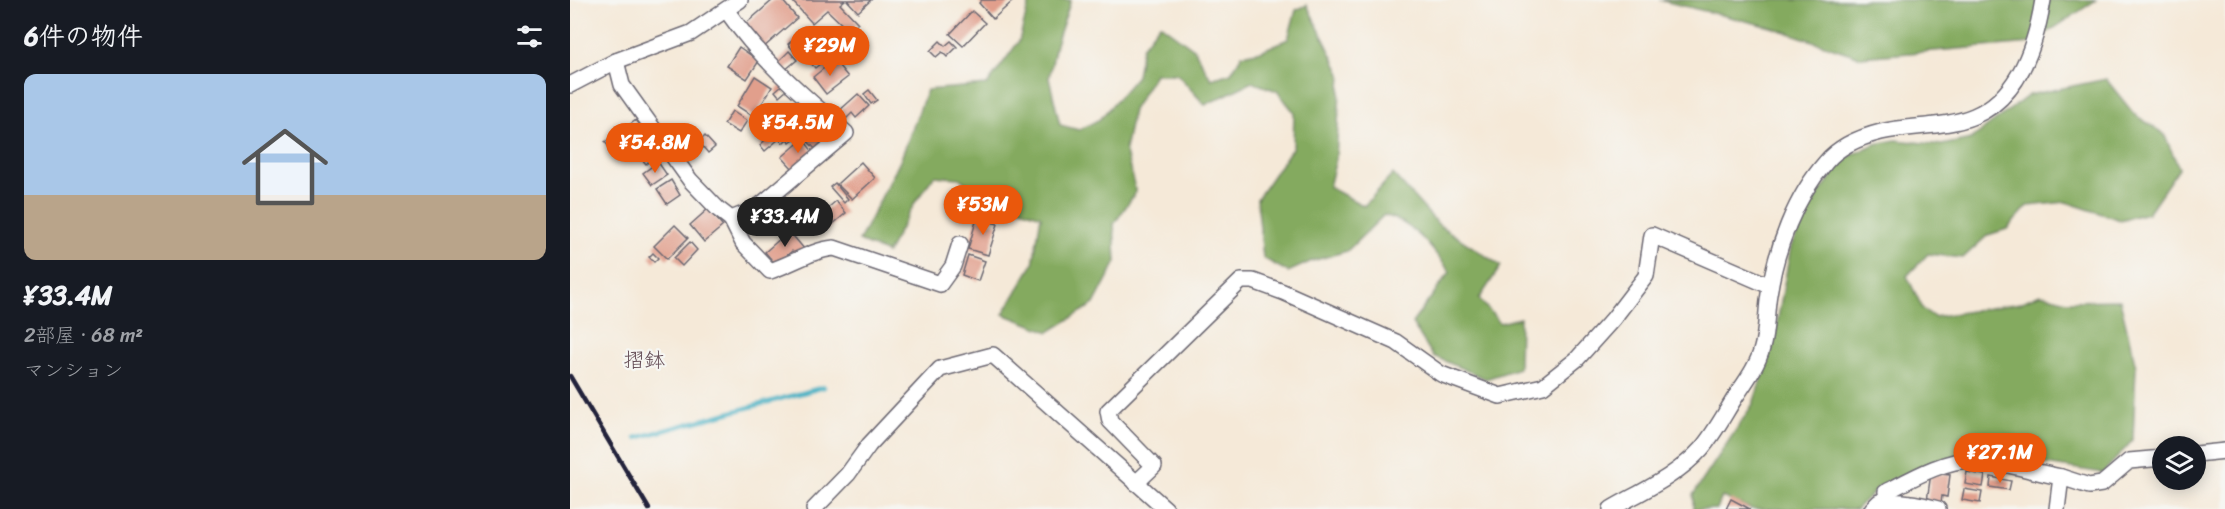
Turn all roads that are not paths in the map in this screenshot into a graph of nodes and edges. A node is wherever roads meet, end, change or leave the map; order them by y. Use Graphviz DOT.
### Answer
graph roads {
  1 [pos="740,0"];
  2 [pos="2043,0"];
  3 [pos="726,11"];
  4 [pos="616,62"];
  5 [pos="570,85"];
  6 [pos="731,219"];
  7 [pos="960,244"];
  8 [pos="1770,286"];
  9 [pos="2225,451"];
  10 [pos="2206,453"];
  11 [pos="2152,459"];
  12 [pos="2061,477"];
  13 [pos="1136,483"];
  14 [pos="1888,501"];
  15 [pos="1614,508"];
  16 [pos="814,509"];
  17 [pos="1166,509"];
  18 [pos="1872,509"];
  19 [pos="1938,509"];
  20 [pos="2057,509"];
  1 -- 3 [label="street"];
  2 -- 8 [label="street"];
  3 -- 4 [label="street"];
  3 -- 6 [label="street"];
  4 -- 5 [label="street"];
  4 -- 6 [label="street"];
  6 -- 7 [label="street"];
  8 -- 13 [label="street"];
  8 -- 15 [label="street"];
  9 -- 10 [label="street"];
  11 -- 12 [label="street"];
  12 -- 14 [label="street"];
  12 -- 20 [label="street"];
  13 -- 16 [label="street"];
  13 -- 17 [label="street"];
  14 -- 18 [label="street"];
  14 -- 19 [label="street"];
}
